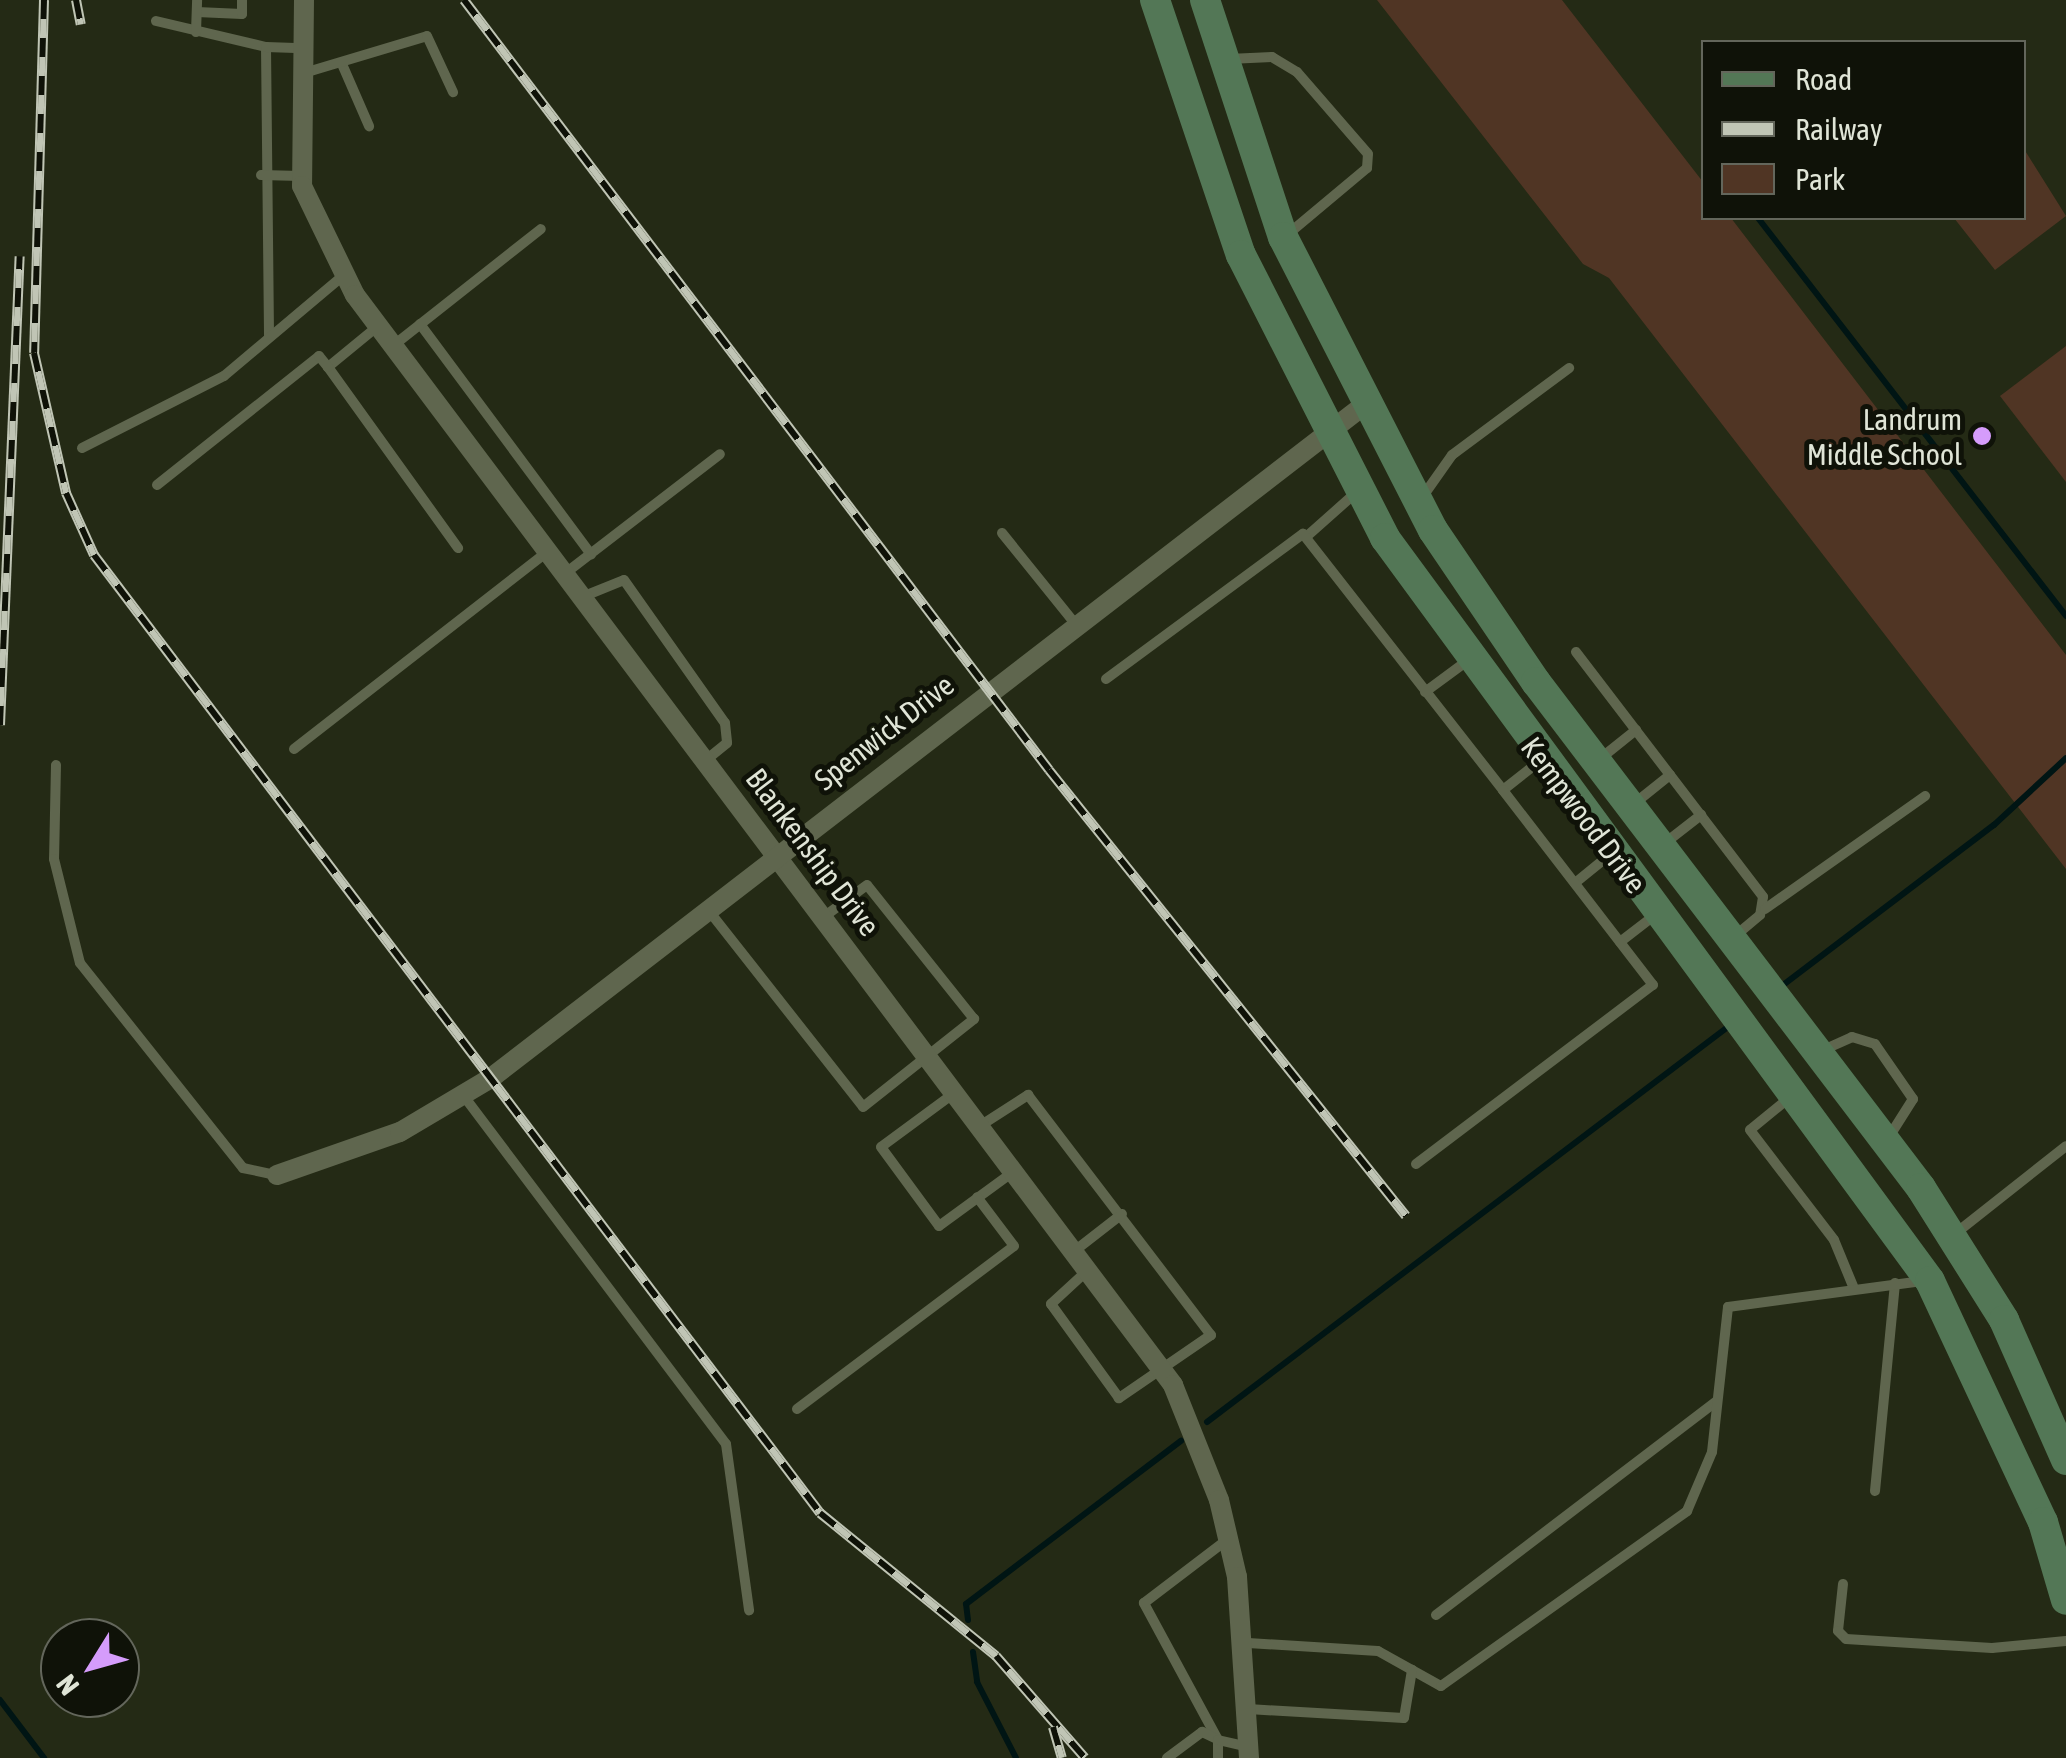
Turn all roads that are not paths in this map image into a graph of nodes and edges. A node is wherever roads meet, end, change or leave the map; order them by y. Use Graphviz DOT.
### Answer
graph roads {
  1 [pos="242,0"];
  2 [pos="304,0"];
  3 [pos="1155,0"];
  4 [pos="1205,0"];
  5 [pos="197,6"];
  6 [pos="156,21"];
  7 [pos="196,32"];
  8 [pos="266,48"];
  9 [pos="303,48"];
  10 [pos="1226,59"];
  11 [pos="342,64"];
  12 [pos="303,74"];
  13 [pos="454,92"];
  14 [pos="368,126"];
  15 [pos="261,175"];
  16 [pos="302,176"];
  17 [pos="540,230"];
  18 [pos="1283,237"];
  19 [pos="345,274"];
  20 [pos="420,324"];
  21 [pos="378,326"];
  22 [pos="269,336"];
  23 [pos="393,346"];
  24 [pos="328,367"];
  25 [pos="1569,368"];
  26 [pos="1363,406"];
  27 [pos="1329,431"];
  28 [pos="82,448"];
  29 [pos="720,454"];
  30 [pos="157,485"];
  31 [pos="1359,490"];
  32 [pos="1418,504"];
  33 [pos="1002,533"];
  34 [pos="1306,537"];
  35 [pos="458,548"];
  36 [pos="546,553"];
  37 [pos="591,554"];
  38 [pos="563,575"];
  39 [pos="581,598"];
  40 [pos="1076,626"];
  41 [pos="1576,652"];
  42 [pos="1467,661"];
  43 [pos="1106,679"];
  44 [pos="1425,692"];
  45 [pos="1636,730"];
  46 [pos="1575,734"];
  47 [pos="294,749"];
  48 [pos="706,760"];
  49 [pos="1542,760"];
  50 [pos="1597,762"];
  51 [pos="56,765"];
  52 [pos="1670,775"];
  53 [pos="1503,790"];
  54 [pos="1925,796"];
  55 [pos="1631,807"];
  56 [pos="1701,815"];
  57 [pos="1661,846"];
  58 [pos="1612,852"];
  59 [pos="779,854"];
  60 [pos="1575,883"];
  61 [pos="1765,909"];
  62 [pos="709,910"];
  63 [pos="1659,912"];
  64 [pos="825,916"];
  65 [pos="1731,939"];
  66 [pos="1620,942"];
  67 [pos="930,1054"];
  68 [pos="1823,1059"];
  69 [pos="958,1091"];
  70 [pos="1796,1092"];
  71 [pos="463,1095"];
  72 [pos="984,1124"];
  73 [pos="1885,1141"];
  74 [pos="2066,1146"];
  75 [pos="1416,1164"];
  76 [pos="1018,1168"];
  77 [pos="277,1175"];
  78 [pos="977,1197"];
  79 [pos="1122,1214"];
  80 [pos="1952,1236"];
  81 [pos="1077,1249"];
  82 [pos="1090,1268"];
  83 [pos="1930,1281"];
  84 [pos="1895,1283"];
  85 [pos="1854,1286"];
  86 [pos="1165,1373"];
  87 [pos="1718,1401"];
  88 [pos="797,1410"];
  89 [pos="2066,1460"];
  90 [pos="1875,1491"];
  91 [pos="1228,1539"];
  92 [pos="1843,1584"];
  93 [pos="2066,1600"];
  94 [pos="749,1610"];
  95 [pos="1436,1614"];
  96 [pos="2066,1641"];
  97 [pos="1248,1643"];
  98 [pos="1412,1670"];
  99 [pos="1248,1709"];
  100 [pos="1218,1740"];
  101 [pos="1249,1752"];
  102 [pos="1167,1758"];
  103 [pos="1218,1758"];
  1 -- 5 [label="lane"];
  2 -- 9 [label="street, Blankenship Drive"];
  3 -- 27 [label="main road, Kempwood Drive"];
  4 -- 10 [label="main road, Kempwood Drive"];
  5 -- 7 [label="lane"];
  6 -- 7 [label="lane"];
  7 -- 8 [label="lane"];
  8 -- 9 [label="lane"];
  8 -- 15 [label="lane"];
  9 -- 12 [label="street, Blankenship Drive"];
  10 -- 18 [label="main road, Kempwood Drive"];
  10 -- 18 [label="lane"];
  11 -- 12 [label="lane"];
  11 -- 13 [label="lane"];
  11 -- 14 [label="lane"];
  12 -- 16 [label="street, Blankenship Drive"];
  15 -- 16 [label="lane"];
  15 -- 22 [label="lane"];
  16 -- 19 [label="street, Blankenship Drive"];
  17 -- 20 [label="lane"];
  18 -- 26 [label="main road, Kempwood Drive"];
  19 -- 21 [label="street, Blankenship Drive"];
  19 -- 22 [label="lane"];
  20 -- 23 [label="lane"];
  20 -- 37 [label="lane"];
  21 -- 23 [label="street, Blankenship Drive"];
  21 -- 24 [label="lane"];
  22 -- 28 [label="lane"];
  23 -- 36 [label="street, Blankenship Drive"];
  24 -- 30 [label="lane"];
  24 -- 35 [label="lane"];
  25 -- 32 [label="lane"];
  26 -- 27 [label="street, Spenwick Drive"];
  26 -- 32 [label="main road, Kempwood Drive"];
  27 -- 31 [label="main road, Kempwood Drive"];
  27 -- 40 [label="street, Spenwick Drive"];
  29 -- 37 [label="lane"];
  31 -- 34 [label="lane"];
  31 -- 42 [label="main road, Kempwood Drive"];
  32 -- 46 [label="main road, Kempwood Drive"];
  33 -- 40 [label="lane"];
  34 -- 43 [label="lane"];
  34 -- 44 [label="lane"];
  36 -- 38 [label="street, Blankenship Drive"];
  36 -- 47 [label="lane"];
  37 -- 38 [label="lane"];
  38 -- 39 [label="street, Blankenship Drive"];
  39 -- 48 [label="street, Blankenship Drive"];
  39 -- 48 [label="lane"];
  40 -- 59 [label="street, Spenwick Drive"];
  41 -- 45 [label="lane"];
  42 -- 44 [label="lane"];
  42 -- 49 [label="main road, Kempwood Drive"];
  44 -- 53 [label="lane"];
  45 -- 50 [label="lane"];
  45 -- 52 [label="lane"];
  46 -- 49 [label="main road"];
  46 -- 50 [label="main road, Kempwood Drive"];
  48 -- 59 [label="street, Blankenship Drive"];
  49 -- 53 [label="lane"];
  49 -- 58 [label="main road, Kempwood Drive"];
  50 -- 55 [label="main road, Kempwood Drive"];
  51 -- 77 [label="lane"];
  52 -- 55 [label="lane"];
  52 -- 56 [label="lane"];
  53 -- 60 [label="lane"];
  54 -- 61 [label="lane"];
  55 -- 57 [label="main road, Kempwood Drive"];
  56 -- 57 [label="lane"];
  56 -- 61 [label="lane"];
  57 -- 65 [label="main road, Kempwood Drive"];
  58 -- 60 [label="lane"];
  58 -- 63 [label="main road, Kempwood Drive"];
  59 -- 62 [label="street, Spenwick Drive"];
  59 -- 64 [label="street, Blankenship Drive"];
  60 -- 66 [label="lane"];
  61 -- 65 [label="lane"];
  62 -- 67 [label="lane"];
  62 -- 71 [label="street, Spenwick Drive"];
  63 -- 66 [label="lane"];
  63 -- 70 [label="main road, Kempwood Drive"];
  64 -- 67 [label="street, Blankenship Drive"];
  64 -- 67 [label="lane"];
  65 -- 68 [label="main road, Kempwood Drive"];
  66 -- 75 [label="lane"];
  67 -- 69 [label="street, Blankenship Drive"];
  68 -- 70 [label="main road"];
  68 -- 73 [label="main road, Kempwood Drive"];
  68 -- 73 [label="lane"];
  69 -- 72 [label="street, Blankenship Drive"];
  69 -- 78 [label="lane"];
  70 -- 83 [label="main road, Kempwood Drive"];
  70 -- 85 [label="lane"];
  71 -- 77 [label="street, Spenwick Drive"];
  71 -- 94 [label="lane"];
  72 -- 76 [label="street, Blankenship Drive"];
  72 -- 79 [label="lane"];
  73 -- 80 [label="main road, Kempwood Drive"];
  74 -- 80 [label="lane"];
  76 -- 78 [label="lane"];
  76 -- 81 [label="street, Blankenship Drive"];
  78 -- 88 [label="lane"];
  79 -- 81 [label="lane"];
  79 -- 86 [label="lane"];
  80 -- 89 [label="main road, Kempwood Drive"];
  81 -- 82 [label="street, Blankenship Drive"];
  82 -- 86 [label="street, Blankenship Drive"];
  82 -- 86 [label="lane"];
  83 -- 84 [label="lane"];
  83 -- 93 [label="main road, Kempwood Drive"];
  84 -- 85 [label="lane"];
  84 -- 90 [label="lane"];
  85 -- 87 [label="lane"];
  86 -- 91 [label="street, Blankenship Drive"];
  87 -- 95 [label="lane"];
  87 -- 98 [label="lane"];
  91 -- 97 [label="street, Blankenship Drive"];
  91 -- 100 [label="lane"];
  92 -- 96 [label="lane"];
  97 -- 98 [label="lane"];
  97 -- 99 [label="street, Blankenship Drive"];
  98 -- 99 [label="lane"];
  99 -- 101 [label="street, Blankenship Drive"];
  100 -- 101 [label="lane"];
  100 -- 102 [label="lane"];
  100 -- 103 [label="lane"];
}
